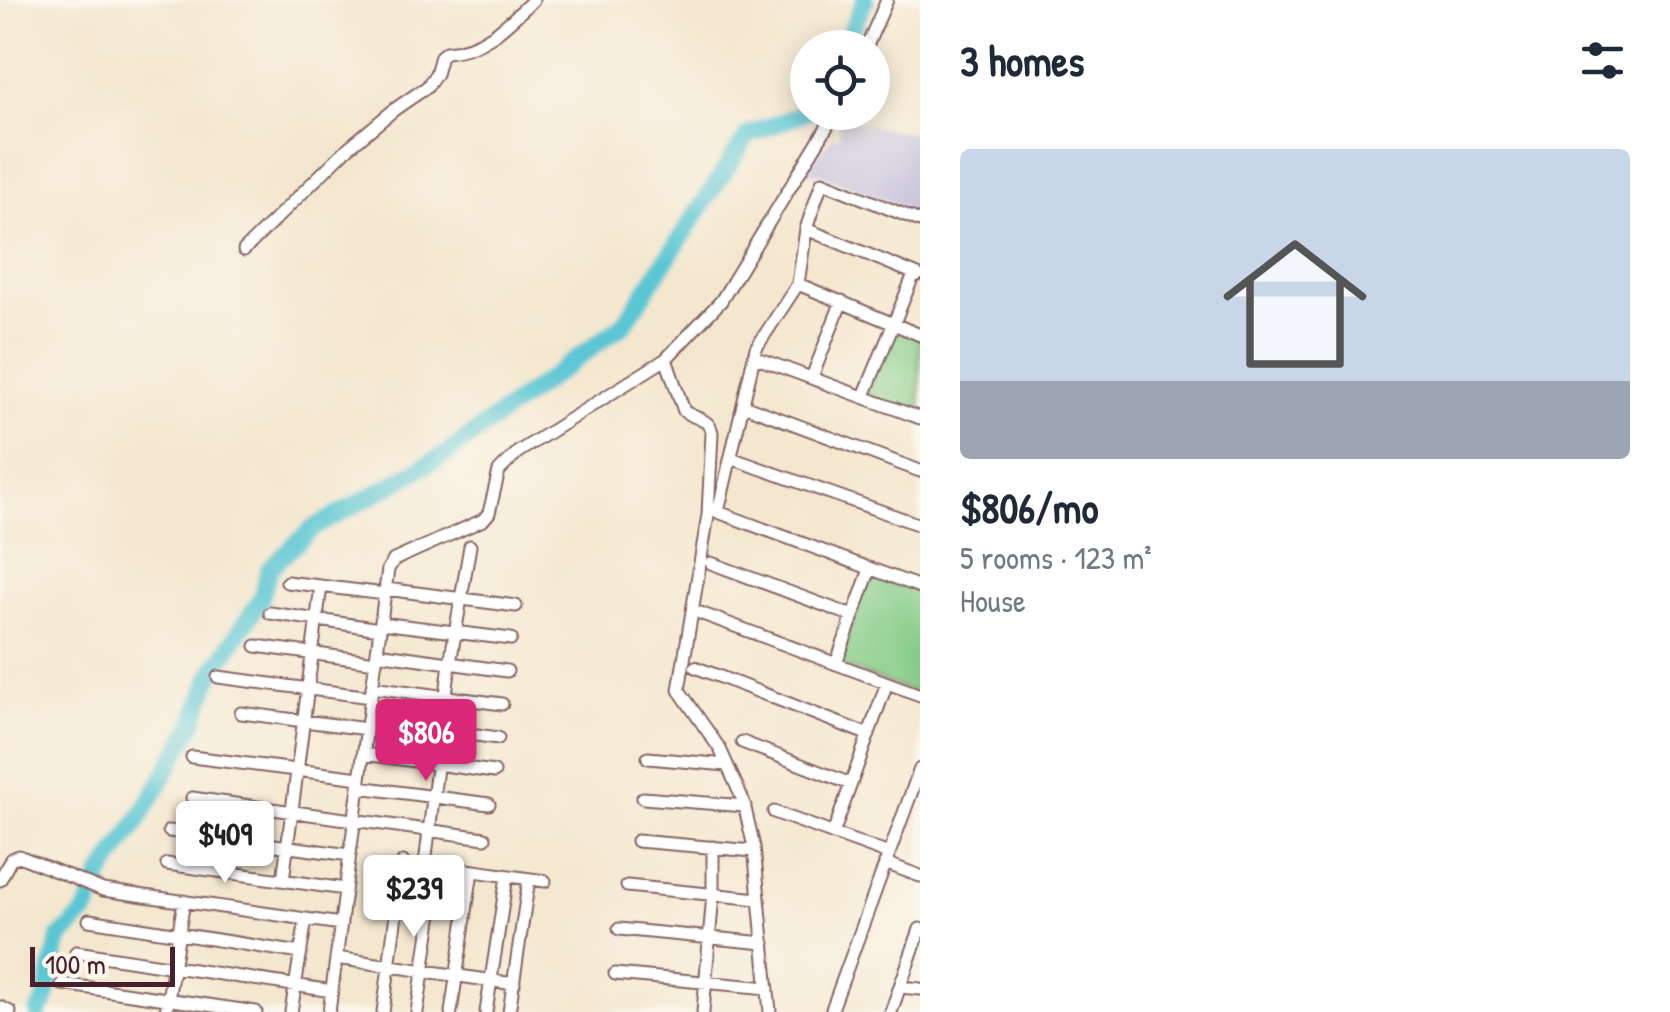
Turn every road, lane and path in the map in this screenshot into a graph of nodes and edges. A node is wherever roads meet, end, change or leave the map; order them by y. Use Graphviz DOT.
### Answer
graph roads {
  1 [pos="533,0"];
  2 [pos="887,0"];
  3 [pos="874,30"];
  4 [pos="825,130"];
  5 [pos="920,221"];
  6 [pos="806,229"];
  7 [pos="244,250"];
  8 [pos="917,275"];
  9 [pos="798,284"];
  10 [pos="842,301"];
  11 [pos="892,324"];
  12 [pos="920,335"];
  13 [pos="754,358"];
  14 [pos="666,359"];
  15 [pos="812,377"];
  16 [pos="864,396"];
  17 [pos="743,405"];
  18 [pos="920,418"];
  19 [pos="730,458"];
  20 [pos="920,471"];
  21 [pos="920,525"];
  22 [pos="470,546"];
  23 [pos="710,563"];
  24 [pos="870,569"];
  25 [pos="920,571"];
  26 [pos="287,582"];
  27 [pos="321,586"];
  28 [pos="917,586"];
  29 [pos="385,591"];
  30 [pos="462,598"];
  31 [pos="516,606"];
  32 [pos="700,613"];
  33 [pos="270,614"];
  34 [pos="854,616"];
  35 [pos="316,621"];
  36 [pos="381,626"];
  37 [pos="457,633"];
  38 [pos="511,639"];
  39 [pos="256,646"];
  40 [pos="310,654"];
  41 [pos="376,658"];
  42 [pos="450,663"];
  43 [pos="836,664"];
  44 [pos="695,667"];
  45 [pos="507,670"];
  46 [pos="218,677"];
  47 [pos="888,683"];
  48 [pos="306,688"];
  49 [pos="372,692"];
  50 [pos="920,695"];
  51 [pos="446,698"];
  52 [pos="502,704"];
  53 [pos="241,714"];
  54 [pos="303,721"];
  55 [pos="368,725"];
  56 [pos="442,731"];
  57 [pos="869,734"];
  58 [pos="498,738"];
  59 [pos="742,742"];
  60 [pos="364,754"];
  61 [pos="192,757"];
  62 [pos="648,758"];
  63 [pos="437,765"];
  64 [pos="727,765"];
  65 [pos="920,769"];
  66 [pos="298,771"];
  67 [pos="494,772"];
  68 [pos="360,783"];
  69 [pos="851,784"];
  70 [pos="192,798"];
  71 [pos="435,798"];
  72 [pos="643,798"];
  73 [pos="490,804"];
  74 [pos="745,806"];
  75 [pos="293,811"];
  76 [pos="774,812"];
  77 [pos="354,820"];
  78 [pos="430,830"];
  79 [pos="169,831"];
  80 [pos="833,834"];
  81 [pos="485,838"];
  82 [pos="636,841"];
  83 [pos="288,847"];
  84 [pos="713,847"];
  85 [pos="754,851"];
  86 [pos="350,855"];
  87 [pos="887,859"];
  88 [pos="404,862"];
  89 [pos="167,864"];
  90 [pos="439,866"];
  91 [pos="472,871"];
  92 [pos="507,876"];
  93 [pos="920,876"];
  94 [pos="529,879"];
  95 [pos="0,880"];
  96 [pos="283,880"];
  97 [pos="545,881"];
  98 [pos="627,886"];
  99 [pos="345,888"];
  100 [pos="713,894"];
  101 [pos="759,898"];
  102 [pos="184,901"];
  103 [pos="306,919"];
  104 [pos="89,920"];
  105 [pos="340,924"];
  106 [pos="920,928"];
  107 [pos="619,929"];
  108 [pos="180,933"];
  109 [pos="710,939"];
  110 [pos="764,942"];
  111 [pos="76,952"];
  112 [pos="301,953"];
  113 [pos="336,958"];
  114 [pos="174,966"];
  115 [pos="389,966"];
  116 [pos="422,971"];
  117 [pos="456,974"];
  118 [pos="615,974"];
  119 [pos="490,980"];
  120 [pos="706,982"];
  121 [pos="62,984"];
  122 [pos="514,984"];
  123 [pos="296,986"];
  124 [pos="901,987"];
  125 [pos="768,988"];
  126 [pos="920,989"];
  127 [pos="332,991"];
  128 [pos="167,1005"];
  129 [pos="0,1007"];
  130 [pos="10,1012"];
  131 [pos="256,1012"];
  132 [pos="291,1012"];
  133 [pos="329,1012"];
  134 [pos="383,1012"];
  135 [pos="417,1012"];
  136 [pos="451,1012"];
  137 [pos="486,1012"];
  138 [pos="510,1012"];
  139 [pos="703,1012"];
  140 [pos="770,1012"];
  141 [pos="831,1012"];
  142 [pos="891,1012"];
  1 -- 7 [label="street"];
  2 -- 3 [label="street"];
  4 -- 14 [label="street"];
  5 -- 6 [label="street"];
  6 -- 8 [label="street"];
  6 -- 9 [label="street"];
  8 -- 11 [label="street"];
  9 -- 10 [label="street"];
  9 -- 13 [label="street"];
  10 -- 11 [label="street"];
  10 -- 15 [label="street"];
  11 -- 12 [label="street"];
  11 -- 16 [label="street"];
  13 -- 15 [label="street"];
  13 -- 17 [label="street"];
  14 -- 29 [label="street"];
  14 -- 64 [label="street"];
  15 -- 16 [label="street"];
  16 -- 18 [label="street"];
  17 -- 19 [label="street"];
  17 -- 20 [label="street"];
  19 -- 21 [label="street"];
  19 -- 24 [label="street"];
  22 -- 30 [label="street"];
  23 -- 34 [label="street"];
  24 -- 28 [label="street"];
  24 -- 34 [label="street"];
  25 -- 28 [label="street"];
  26 -- 27 [label="street"];
  27 -- 29 [label="street"];
  27 -- 35 [label="street"];
  29 -- 30 [label="street"];
  29 -- 36 [label="street"];
  30 -- 31 [label="street"];
  30 -- 37 [label="street"];
  32 -- 43 [label="street"];
  33 -- 35 [label="street"];
  34 -- 43 [label="street"];
  35 -- 36 [label="street"];
  35 -- 40 [label="street"];
  36 -- 37 [label="street"];
  36 -- 41 [label="street"];
  37 -- 38 [label="street"];
  37 -- 42 [label="street"];
  39 -- 40 [label="street"];
  40 -- 41 [label="street"];
  40 -- 48 [label="street"];
  41 -- 42 [label="street"];
  41 -- 49 [label="street"];
  42 -- 45 [label="street"];
  42 -- 51 [label="street"];
  43 -- 47 [label="street"];
  44 -- 57 [label="street"];
  46 -- 48 [label="street"];
  47 -- 50 [label="street"];
  47 -- 57 [label="street"];
  48 -- 49 [label="street"];
  48 -- 54 [label="street"];
  49 -- 51 [label="street"];
  49 -- 55 [label="street"];
  51 -- 52 [label="street"];
  51 -- 56 [label="street"];
  53 -- 54 [label="street"];
  54 -- 55 [label="street"];
  54 -- 66 [label="street"];
  55 -- 56 [label="street"];
  55 -- 60 [label="street"];
  56 -- 58 [label="street"];
  56 -- 63 [label="street"];
  57 -- 69 [label="street"];
  59 -- 69 [label="street"];
  60 -- 63 [label="street"];
  60 -- 68 [label="street"];
  61 -- 66 [label="street"];
  62 -- 64 [label="street"];
  63 -- 67 [label="street"];
  63 -- 71 [label="street"];
  64 -- 74 [label="street"];
  65 -- 87 [label="street"];
  66 -- 68 [label="street"];
  66 -- 75 [label="street"];
  68 -- 71 [label="street"];
  68 -- 77 [label="street"];
  69 -- 80 [label="street"];
  70 -- 75 [label="street"];
  71 -- 73 [label="street"];
  71 -- 78 [label="street"];
  72 -- 74 [label="street"];
  74 -- 85 [label="street"];
  75 -- 77 [label="street"];
  75 -- 83 [label="street"];
  76 -- 80 [label="street"];
  77 -- 78 [label="street"];
  77 -- 86 [label="street"];
  78 -- 81 [label="street"];
  78 -- 90 [label="street"];
  79 -- 83 [label="street"];
  80 -- 87 [label="street"];
  82 -- 84 [label="street"];
  83 -- 86 [label="street"];
  83 -- 96 [label="street"];
  84 -- 85 [label="street"];
  84 -- 100 [label="street"];
  85 -- 101 [label="street"];
  86 -- 99 [label="street"];
  87 -- 93 [label="street"];
  87 -- 141 [label="street"];
  88 -- 115 [label="street"];
  89 -- 96 [label="street"];
  90 -- 91 [label="street"];
  90 -- 116 [label="street"];
  91 -- 92 [label="street"];
  91 -- 117 [label="street"];
  92 -- 94 [label="street"];
  92 -- 119 [label="street"];
  94 -- 97 [label="street"];
  94 -- 122 [label="street"];
  95 -- 102 [label="street"];
  96 -- 99 [label="street"];
  98 -- 100 [label="street"];
  99 -- 105 [label="street"];
  100 -- 101 [label="street"];
  100 -- 109 [label="street"];
  101 -- 110 [label="street"];
  102 -- 103 [label="street"];
  102 -- 108 [label="street"];
  103 -- 105 [label="street"];
  103 -- 112 [label="street"];
  104 -- 108 [label="street"];
  105 -- 113 [label="street"];
  106 -- 124 [label="street"];
  107 -- 109 [label="street"];
  108 -- 112 [label="street"];
  108 -- 114 [label="street"];
  109 -- 110 [label="street"];
  109 -- 120 [label="street"];
  110 -- 125 [label="street"];
  111 -- 114 [label="street"];
  112 -- 123 [label="street"];
  113 -- 115 [label="street"];
  113 -- 127 [label="street"];
  114 -- 123 [label="street"];
  114 -- 128 [label="street"];
  115 -- 116 [label="street"];
  115 -- 134 [label="street"];
  116 -- 117 [label="street"];
  116 -- 135 [label="street"];
  117 -- 119 [label="street"];
  117 -- 136 [label="street"];
  118 -- 120 [label="street"];
  119 -- 122 [label="street"];
  119 -- 137 [label="street"];
  120 -- 125 [label="street"];
  120 -- 139 [label="street"];
  121 -- 128 [label="street"];
  122 -- 138 [label="street"];
  123 -- 127 [label="street"];
  123 -- 132 [label="street"];
  124 -- 126 [label="street"];
  124 -- 142 [label="street"];
  125 -- 140 [label="street"];
  127 -- 133 [label="street"];
  128 -- 131 [label="street"];
  129 -- 130 [label="street"];
}
